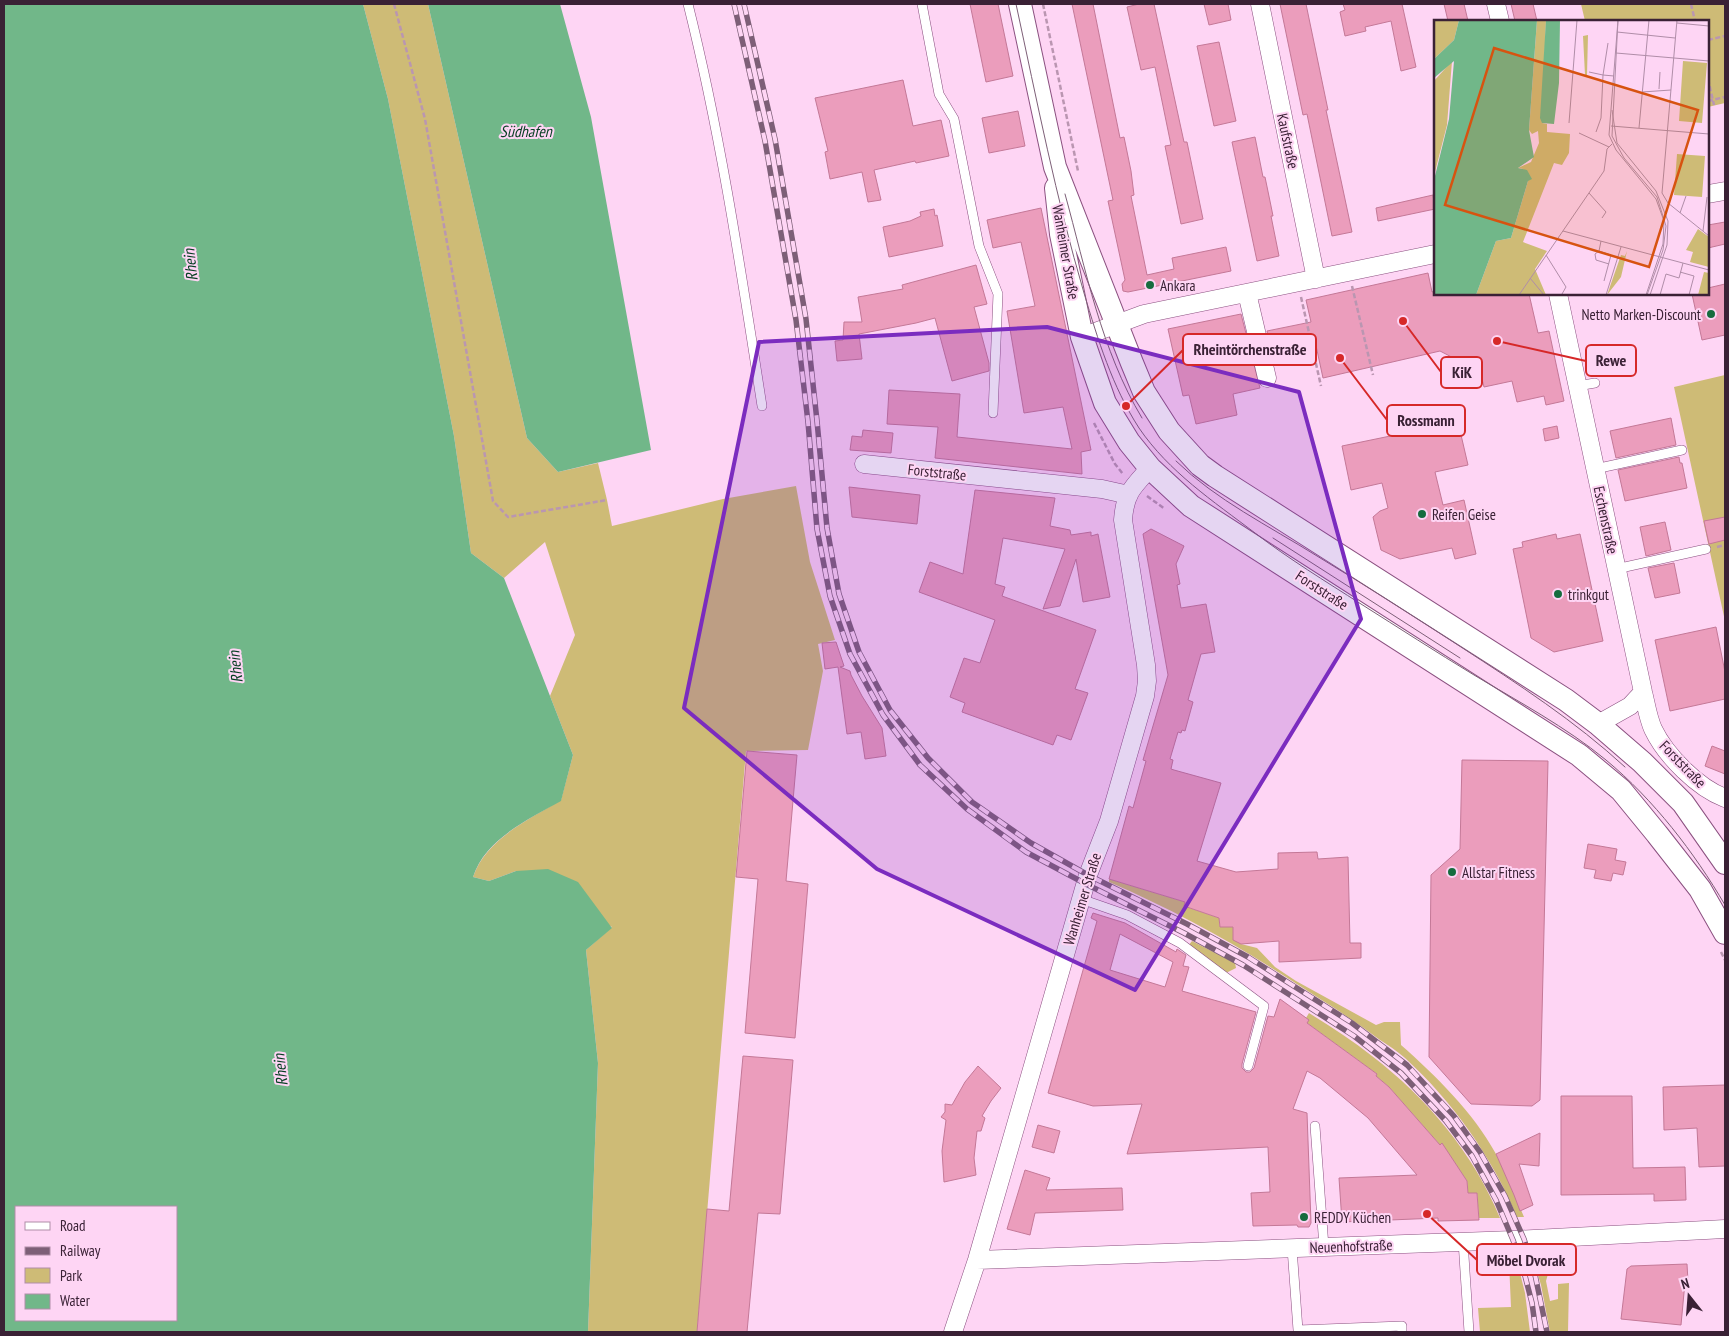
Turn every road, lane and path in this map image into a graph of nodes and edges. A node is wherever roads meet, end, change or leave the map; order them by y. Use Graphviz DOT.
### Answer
graph roads {
  1 [pos="394,4"];
  2 [pos="688,4"];
  3 [pos="922,4"];
  4 [pos="1020,4"];
  5 [pos="1043,4"];
  6 [pos="1260,4"];
  7 [pos="1496,4"];
  8 [pos="1692,4"];
  9 [pos="1500,20"];
  10 [pos="1695,20"];
  11 [pos="1725,36"];
  12 [pos="1709,40"];
  13 [pos="1709,84"];
  14 [pos="1725,98"];
  15 [pos="1712,100"];
  16 [pos="1709,101"];
  17 [pos="1714,105"];
  18 [pos="1055,167"];
  19 [pos="1079,177"];
  20 [pos="1725,191"];
  21 [pos="1709,194"];
  22 [pos="1434,254"];
  23 [pos="1349,272"];
  24 [pos="1316,279"];
  25 [pos="1297,283"];
  26 [pos="1247,293"];
  27 [pos="1558,295"];
  28 [pos="1116,324"];
  29 [pos="1082,337"];
  30 [pos="1373,375"];
  31 [pos="1267,378"];
  32 [pos="1595,383"];
  33 [pos="1322,386"];
  34 [pos="1578,386"];
  35 [pos="762,406"];
  36 [pos="993,413"];
  37 [pos="1682,450"];
  38 [pos="864,464"];
  39 [pos="1150,468"];
  40 [pos="1595,470"];
  41 [pos="1128,495"];
  42 [pos="608,500"];
  43 [pos="1706,549"];
  44 [pos="1616,569"];
  45 [pos="1643,692"];
  46 [pos="1598,724"];
  47 [pos="1725,798"];
  48 [pos="1725,863"];
  49 [pos="1081,899"];
  50 [pos="1722,939"];
  51 [pos="1725,960"];
  52 [pos="1248,1066"];
  53 [pos="1315,1126"];
  54 [pos="1725,1229"];
  55 [pos="1463,1241"];
  56 [pos="1324,1247"];
  57 [pos="1292,1248"];
  58 [pos="977,1260"];
  59 [pos="1297,1331"];
  60 [pos="953,1332"];
  61 [pos="1402,1332"];
  62 [pos="1469,1332"];
  1 -- 42 [label="path"];
  2 -- 35 [label="lane"];
  3 -- 36 [label="lane"];
  4 -- 18 [label="street, Wanheimer Straße"];
  5 -- 19 [label="path"];
  6 -- 24 [label="street, Kaufstraße"];
  7 -- 9 [label="street"];
  8 -- 10 [label="path"];
  11 -- 12 [label="path"];
  13 -- 15 [label="path"];
  14 -- 15 [label="path"];
  15 -- 16 [label="path"];
  15 -- 17 [label="path"];
  18 -- 28 [label="street, Wanheimer Straße"];
  18 -- 29 [label="street, Wanheimer Straße"];
  20 -- 21 [label="street"];
  22 -- 23 [label="street"];
  23 -- 24 [label="street"];
  23 -- 30 [label="path"];
  24 -- 25 [label="street"];
  25 -- 26 [label="street"];
  25 -- 33 [label="path"];
  26 -- 28 [label="street"];
  26 -- 31 [label="street"];
  27 -- 34 [label="street, Eschenstraße"];
  28 -- 29 [label="street"];
  28 -- 46 [label="street, Forststraße"];
  29 -- 39 [label="street, Forststraße"];
  32 -- 34 [label="lane"];
  34 -- 40 [label="street, Eschenstraße"];
  37 -- 40 [label="lane"];
  38 -- 41 [label="street, Forststraße"];
  39 -- 41 [label="street, Wanheimer Straße"];
  39 -- 50 [label="street, Forststraße"];
  40 -- 44 [label="street, Eschenstraße"];
  41 -- 49 [label="street, Wanheimer Straße"];
  43 -- 44 [label="lane"];
  44 -- 45 [label="street, Eschenstraße"];
  45 -- 46 [label="street"];
  45 -- 47 [label="street, Forststraße"];
  46 -- 48 [label="street, Forststraße"];
  49 -- 52 [label="lane"];
  49 -- 58 [label="street, Wanheimer Straße"];
  50 -- 51 [label="path"];
  53 -- 56 [label="lane"];
  54 -- 55 [label="street, Neuenhofstraße"];
  55 -- 56 [label="street, Neuenhofstraße"];
  55 -- 62 [label="lane"];
  56 -- 57 [label="street, Neuenhofstraße"];
  57 -- 58 [label="street, Neuenhofstraße"];
  57 -- 59 [label="lane"];
  58 -- 60 [label="street, Wanheimer Straße"];
  59 -- 61 [label="lane"];
}
